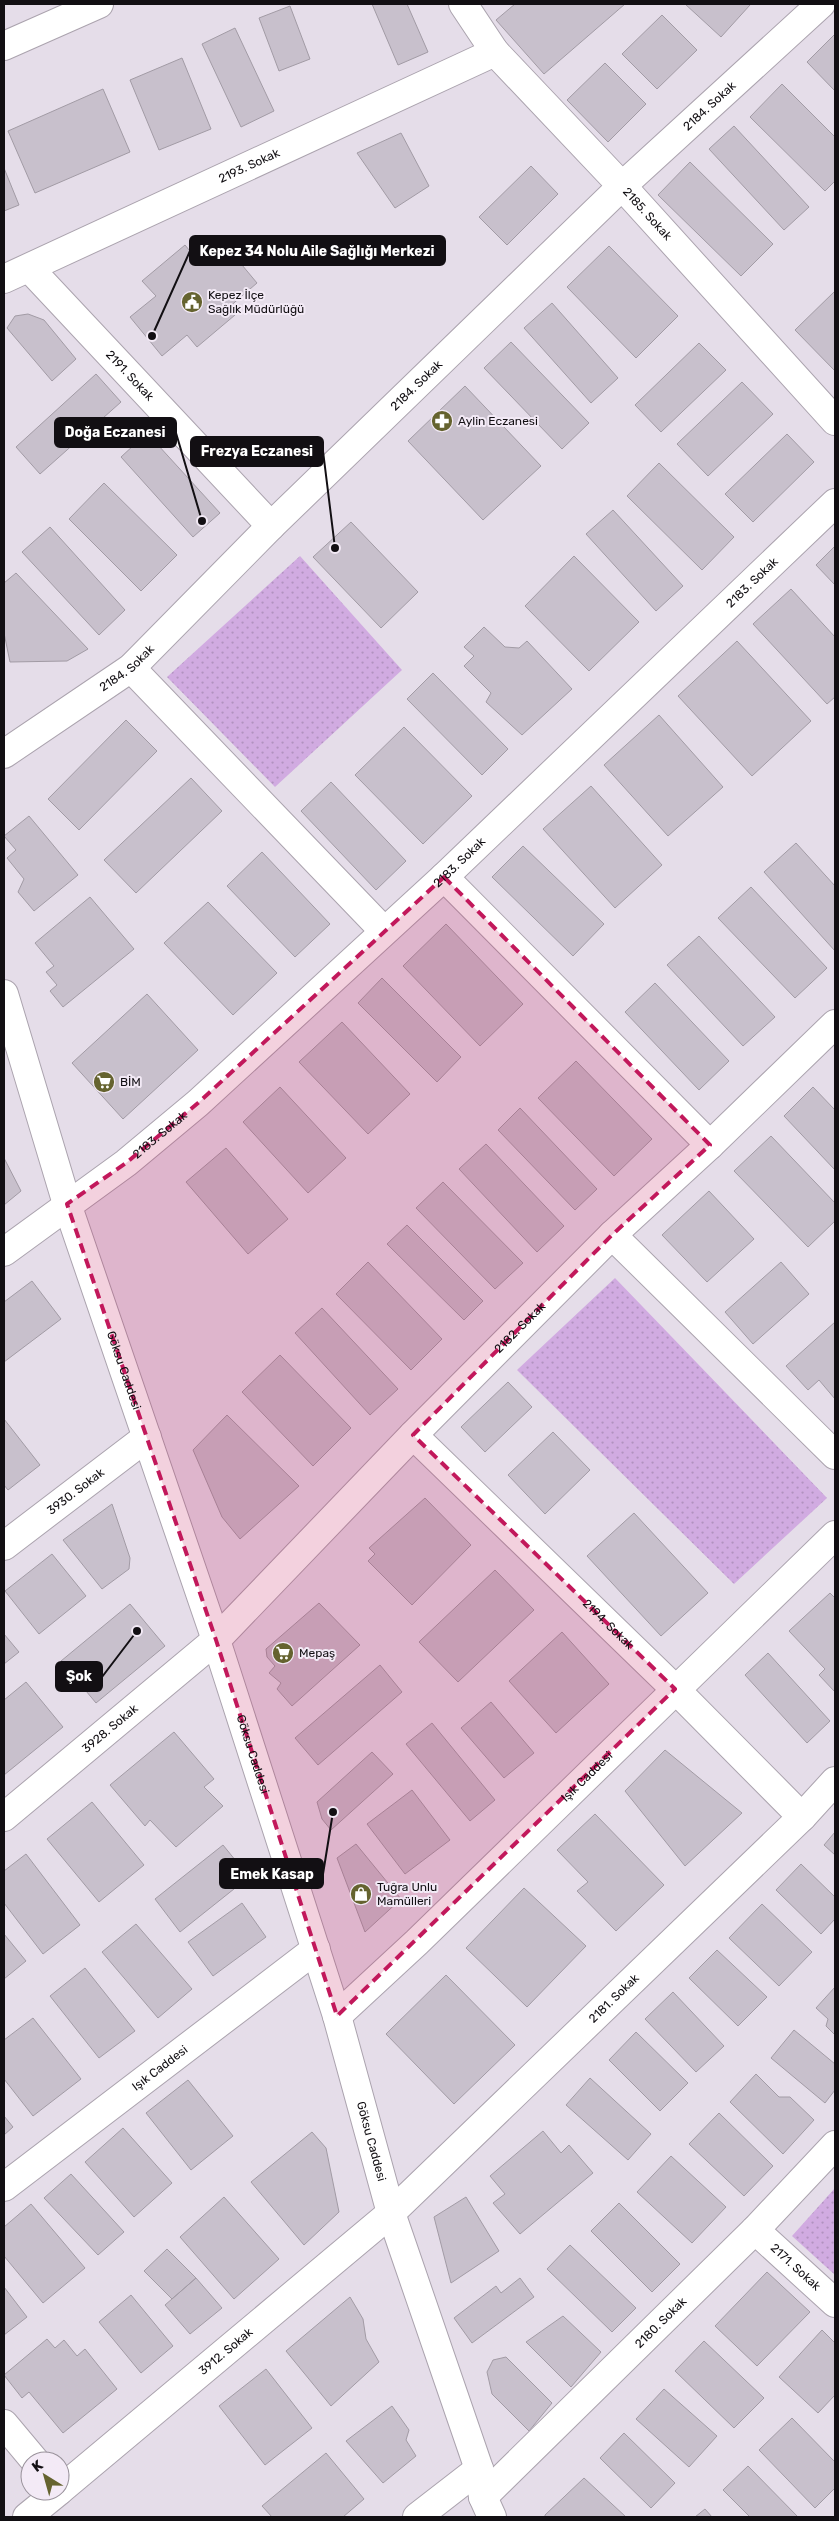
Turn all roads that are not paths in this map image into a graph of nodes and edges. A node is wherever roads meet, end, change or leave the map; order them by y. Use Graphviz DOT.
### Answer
graph roads {
  1 [pos="99,4"];
  2 [pos="463,4"];
  3 [pos="821,4"];
  4 [pos="4,46"];
  5 [pos="495,52"];
  6 [pos="622,186"];
  7 [pos="30,269"];
  8 [pos="4,279"];
  9 [pos="835,421"];
  10 [pos="835,503"];
  11 [pos="271,526"];
  12 [pos="131,668"];
  13 [pos="4,754"];
  14 [pos="444,877"];
  15 [pos="384,931"];
  16 [pos="4,994"];
  17 [pos="835,1024"];
  18 [pos="710,1145"];
  19 [pos="68,1204"];
  20 [pos="612,1235"];
  21 [pos="4,1252"];
  22 [pos="413,1435"];
  23 [pos="147,1437"];
  24 [pos="835,1455"];
  25 [pos="835,1535"];
  26 [pos="4,1546"];
  27 [pos="216,1640"];
  28 [pos="675,1689"];
  29 [pos="835,1782"];
  30 [pos="4,1817"];
  31 [pos="802,1817"];
  32 [pos="316,1949"];
  33 [pos="337,2016"];
  34 [pos="835,2145"];
  35 [pos="4,2187"];
  36 [pos="391,2213"];
  37 [pos="756,2230"];
  38 [pos="835,2303"];
  39 [pos="4,2424"];
  40 [pos="27,2451"];
  41 [pos="479,2469"];
  42 [pos="70,2482"];
  43 [pos="47,2501"];
  44 [pos="488,2507"];
  45 [pos="27,2517"];
  46 [pos="417,2517"];
  1 -- 4 [label="street"];
  2 -- 5 [label="street, 2185. Sokak"];
  3 -- 6 [label="street, 2184. Sokak"];
  5 -- 6 [label="street, 2185. Sokak"];
  5 -- 7 [label="street, 2193. Sokak"];
  6 -- 9 [label="street, 2185. Sokak"];
  6 -- 11 [label="street, 2184. Sokak"];
  7 -- 8 [label="street, 2193. Sokak"];
  7 -- 11 [label="street, 2191. Sokak"];
  10 -- 14 [label="street, 2183. Sokak"];
  11 -- 12 [label="street, 2184. Sokak"];
  12 -- 13 [label="street, 2184. Sokak"];
  12 -- 15 [label="street"];
  14 -- 15 [label="street, 2183. Sokak"];
  14 -- 18 [label="street"];
  15 -- 19 [label="street, 2183. Sokak"];
  16 -- 19 [label="street, Göksu Caddesi"];
  17 -- 18 [label="street, 2182. Sokak"];
  18 -- 20 [label="street, 2182. Sokak"];
  19 -- 21 [label="street, 2183. Sokak"];
  19 -- 23 [label="street, Göksu Caddesi"];
  20 -- 22 [label="street, 2182. Sokak"];
  20 -- 24 [label="street"];
  22 -- 27 [label="street, 2182. Sokak"];
  22 -- 28 [label="street, 2194. Sokak"];
  23 -- 26 [label="street, 3930. Sokak"];
  23 -- 27 [label="street, Göksu Caddesi"];
  25 -- 28 [label="street, Işık Caddesi"];
  27 -- 30 [label="street, 3928. Sokak"];
  27 -- 32 [label="street, Göksu Caddesi"];
  28 -- 31 [label="street, 2194. Sokak"];
  28 -- 33 [label="street, Işık Caddesi"];
  29 -- 31 [label="street, 2181. Sokak"];
  31 -- 36 [label="street, 2181. Sokak"];
  32 -- 33 [label="street, Göksu Caddesi"];
  32 -- 35 [label="street, Işık Caddesi"];
  33 -- 36 [label="street, Göksu Caddesi"];
  34 -- 37 [label="street, 2180. Sokak"];
  36 -- 41 [label="street, Göksu Caddesi"];
  36 -- 42 [label="street, 3912. Sokak"];
  37 -- 38 [label="street, 2171. Sokak"];
  37 -- 44 [label="street, 2180. Sokak"];
  39 -- 40 [label="street"];
  41 -- 44 [label="street, Göksu Caddesi"];
  41 -- 46 [label="street"];
  43 -- 45 [label="street, 3912. Sokak"];
}
